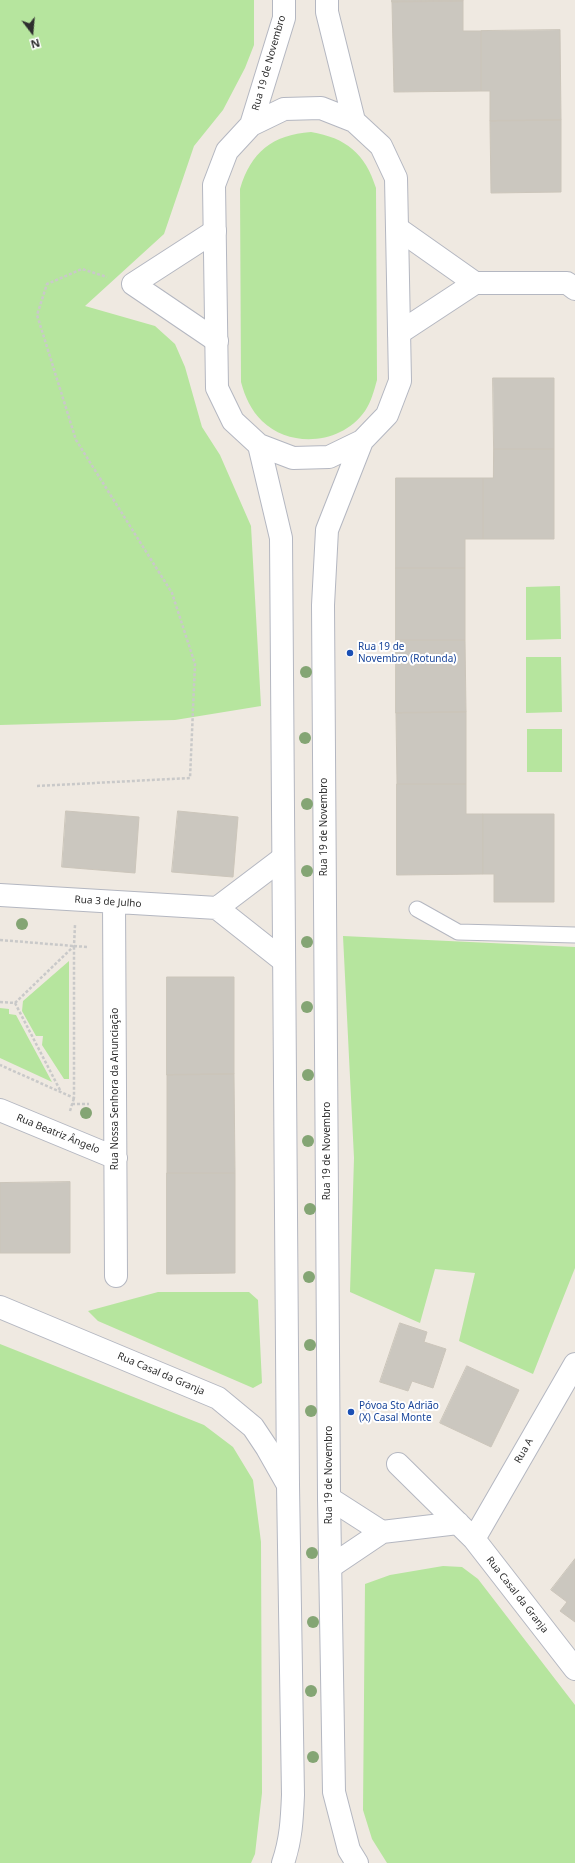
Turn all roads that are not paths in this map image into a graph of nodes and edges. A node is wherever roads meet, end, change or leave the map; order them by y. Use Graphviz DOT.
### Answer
graph roads {
  1 [pos="284,0"];
  2 [pos="327,0"];
  3 [pos="354,121"];
  4 [pos="251,125"];
  5 [pos="397,228"];
  6 [pos="215,231"];
  7 [pos="475,283"];
  8 [pos="575,289"];
  9 [pos="399,333"];
  10 [pos="217,341"];
  11 [pos="362,441"];
  12 [pos="259,446"];
  13 [pos="283,858"];
  14 [pos="0,895"];
  15 [pos="114,902"];
  16 [pos="217,908"];
  17 [pos="417,909"];
  18 [pos="575,935"];
  19 [pos="284,962"];
  20 [pos="0,1110"];
  21 [pos="116,1158"];
  22 [pos="116,1276"];
  23 [pos="0,1306"];
  24 [pos="575,1364"];
  25 [pos="398,1464"];
  26 [pos="288,1485"];
  27 [pos="329,1498"];
  28 [pos="458,1523"];
  29 [pos="382,1532"];
  30 [pos="474,1539"];
  31 [pos="330,1567"];
  32 [pos="575,1669"];
  33 [pos="283,1863"];
  34 [pos="357,1863"];
  1 -- 4 [label="street, Rua 19 de Novembro"];
  2 -- 3 [label="street"];
  3 -- 4 [label="street, Rua 19 de Novembro"];
  3 -- 5 [label="street, Rua 19 de Novembro"];
  4 -- 6 [label="street, Rua 19 de Novembro"];
  5 -- 7 [label="street"];
  5 -- 9 [label="street, Rua 19 de Novembro"];
  6 -- 10 [label="street, Rua 19 de Novembro"];
  6 -- 10 [label="street"];
  7 -- 8 [label="street"];
  7 -- 9 [label="street"];
  9 -- 11 [label="street, Rua 19 de Novembro"];
  10 -- 12 [label="street, Rua 19 de Novembro"];
  11 -- 12 [label="street, Rua 19 de Novembro"];
  11 -- 27 [label="street, Rua 19 de Novembro"];
  12 -- 13 [label="street"];
  13 -- 16 [label="street"];
  13 -- 19 [label="street"];
  14 -- 15 [label="street, Rua 3 de Julho"];
  15 -- 16 [label="street, Rua 3 de Julho"];
  15 -- 21 [label="street, Rua Nossa Senhora da Anunciação"];
  16 -- 19 [label="street"];
  17 -- 18 [label="lane"];
  19 -- 26 [label="street"];
  20 -- 21 [label="street, Rua Beatriz Ângelo"];
  21 -- 22 [label="street, Rua Nossa Senhora da Anunciação"];
  23 -- 26 [label="street, Rua Casal da Granja"];
  24 -- 30 [label="street, Rua A"];
  25 -- 28 [label="street, Rua Casal da Granja"];
  26 -- 33 [label="street"];
  27 -- 29 [label="street"];
  27 -- 31 [label="street, Rua 19 de Novembro"];
  28 -- 29 [label="street"];
  28 -- 30 [label="street, Rua Casal da Granja"];
  29 -- 31 [label="street"];
  30 -- 32 [label="street, Rua Casal da Granja"];
  31 -- 34 [label="street, Rua 19 de Novembro"];
}
